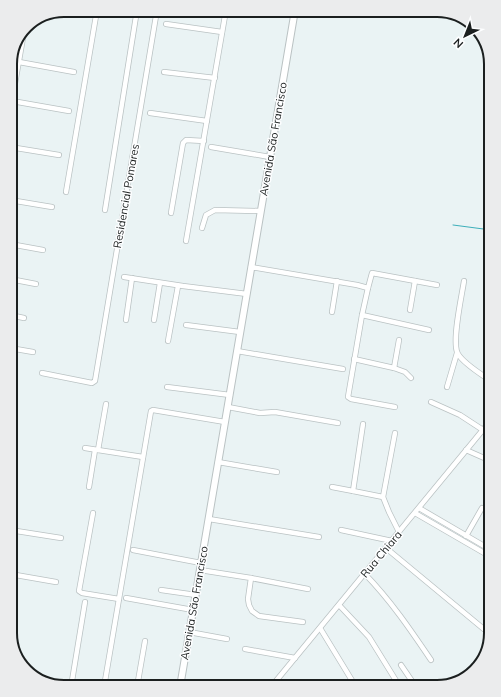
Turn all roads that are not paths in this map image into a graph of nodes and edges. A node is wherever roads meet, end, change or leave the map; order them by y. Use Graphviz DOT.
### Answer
graph roads {
  1 [pos="96,17"];
  2 [pos="136,17"];
  3 [pos="156,17"];
  4 [pos="225,17"];
  5 [pos="294,17"];
  6 [pos="166,24"];
  7 [pos="222,32"];
  8 [pos="22,45"];
  9 [pos="20,54"];
  10 [pos="19,62"];
  11 [pos="74,72"];
  12 [pos="164,72"];
  13 [pos="17,73"];
  14 [pos="215,78"];
  15 [pos="17,100"];
  16 [pos="69,112"];
  17 [pos="150,113"];
  18 [pos="207,121"];
  19 [pos="204,141"];
  20 [pos="211,147"];
  21 [pos="17,148"];
  22 [pos="59,155"];
  23 [pos="270,157"];
  24 [pos="66,192"];
  25 [pos="17,201"];
  26 [pos="52,207"];
  27 [pos="105,210"];
  28 [pos="260,211"];
  29 [pos="171,213"];
  30 [pos="202,228"];
  31 [pos="186,241"];
  32 [pos="17,245"];
  33 [pos="43,250"];
  34 [pos="251,267"];
  35 [pos="124,277"];
  36 [pos="132,278"];
  37 [pos="17,280"];
  38 [pos="337,281"];
  39 [pos="415,281"];
  40 [pos="464,281"];
  41 [pos="160,283"];
  42 [pos="36,284"];
  43 [pos="437,285"];
  44 [pos="178,286"];
  45 [pos="368,288"];
  46 [pos="247,294"];
  47 [pos="410,310"];
  48 [pos="332,312"];
  49 [pos="362,315"];
  50 [pos="17,316"];
  51 [pos="24,318"];
  52 [pos="126,320"];
  53 [pos="154,320"];
  54 [pos="186,324"];
  55 [pos="429,330"];
  56 [pos="240,332"];
  57 [pos="399,340"];
  58 [pos="168,341"];
  59 [pos="17,349"];
  60 [pos="237,351"];
  61 [pos="34,352"];
  62 [pos="457,353"];
  63 [pos="354,359"];
  64 [pos="394,368"];
  65 [pos="343,369"];
  66 [pos="42,373"];
  67 [pos="484,376"];
  68 [pos="411,378"];
  69 [pos="167,387"];
  70 [pos="447,387"];
  71 [pos="230,395"];
  72 [pos="431,402"];
  73 [pos="106,404"];
  74 [pos="228,407"];
  75 [pos="395,407"];
  76 [pos="225,422"];
  77 [pos="338,423"];
  78 [pos="363,424"];
  79 [pos="483,430"];
  80 [pos="395,433"];
  81 [pos="85,448"];
  82 [pos="96,450"];
  83 [pos="466,450"];
  84 [pos="144,457"];
  85 [pos="484,458"];
  86 [pos="218,462"];
  87 [pos="277,472"];
  88 [pos="89,486"];
  89 [pos="332,487"];
  90 [pos="353,491"];
  91 [pos="383,497"];
  92 [pos="419,508"];
  93 [pos="482,508"];
  94 [pos="92,513"];
  95 [pos="415,513"];
  96 [pos="209,519"];
  97 [pos="342,530"];
  98 [pos="17,531"];
  99 [pos="399,532"];
  100 [pos="466,536"];
  101 [pos="319,537"];
  102 [pos="61,538"];
  103 [pos="392,541"];
  104 [pos="484,546"];
  105 [pos="386,548"];
  106 [pos="133,550"];
  107 [pos="484,553"];
  108 [pos="201,563"];
  109 [pos="200,570"];
  110 [pos="364,574"];
  111 [pos="17,575"];
  112 [pos="251,578"];
  113 [pos="56,582"];
  114 [pos="308,588"];
  115 [pos="161,590"];
  116 [pos="196,595"];
  117 [pos="119,598"];
  118 [pos="126,598"];
  119 [pos="85,602"];
  120 [pos="339,605"];
  121 [pos="193,610"];
  122 [pos="303,622"];
  123 [pos="320,628"];
  124 [pos="484,630"];
  125 [pos="189,632"];
  126 [pos="227,639"];
  127 [pos="145,640"];
  128 [pos="245,649"];
  129 [pos="295,658"];
  130 [pos="431,660"];
  131 [pos="401,665"];
  132 [pos="72,680"];
  133 [pos="105,680"];
  134 [pos="138,680"];
  135 [pos="181,680"];
  136 [pos="277,680"];
  137 [pos="352,680"];
  138 [pos="396,680"];
  139 [pos="411,680"];
  1 -- 24 [label="street"];
  2 -- 27 [label="street"];
  3 -- 66 [label="street, Residencial Pomares"];
  4 -- 7 [label="street"];
  5 -- 23 [label="street, Avenida São Francisco"];
  6 -- 7 [label="street"];
  7 -- 14 [label="street"];
  8 -- 9 [label="street"];
  9 -- 10 [label="street"];
  10 -- 11 [label="street"];
  10 -- 13 [label="street"];
  12 -- 14 [label="street"];
  14 -- 18 [label="street"];
  15 -- 16 [label="street"];
  17 -- 18 [label="street"];
  18 -- 19 [label="street"];
  19 -- 29 [label="street"];
  19 -- 31 [label="street"];
  20 -- 23 [label="street"];
  21 -- 22 [label="street"];
  23 -- 28 [label="street, Avenida São Francisco"];
  25 -- 26 [label="street"];
  28 -- 30 [label="street"];
  28 -- 34 [label="street, Avenida São Francisco"];
  32 -- 33 [label="street"];
  34 -- 38 [label="street"];
  34 -- 46 [label="street, Avenida São Francisco"];
  35 -- 36 [label="street"];
  36 -- 41 [label="street"];
  36 -- 52 [label="street"];
  37 -- 42 [label="street"];
  38 -- 45 [label="street"];
  38 -- 48 [label="street"];
  39 -- 43 [label="street"];
  39 -- 45 [label="street"];
  39 -- 47 [label="street"];
  40 -- 62 [label="street"];
  41 -- 44 [label="street"];
  41 -- 53 [label="street"];
  44 -- 46 [label="street"];
  44 -- 58 [label="street"];
  45 -- 49 [label="street"];
  46 -- 56 [label="street, Avenida São Francisco"];
  49 -- 55 [label="street"];
  49 -- 63 [label="street"];
  50 -- 51 [label="street"];
  54 -- 56 [label="street"];
  56 -- 60 [label="street, Avenida São Francisco"];
  57 -- 64 [label="street"];
  59 -- 61 [label="street"];
  60 -- 65 [label="street"];
  60 -- 71 [label="street, Avenida São Francisco"];
  62 -- 67 [label="street"];
  62 -- 70 [label="street"];
  63 -- 64 [label="street"];
  63 -- 75 [label="street"];
  64 -- 68 [label="street"];
  69 -- 71 [label="street"];
  71 -- 74 [label="street, Avenida São Francisco"];
  72 -- 79 [label="street"];
  73 -- 82 [label="street"];
  74 -- 76 [label="street, Avenida São Francisco"];
  74 -- 77 [label="street"];
  76 -- 84 [label="street"];
  76 -- 86 [label="street, Avenida São Francisco"];
  78 -- 90 [label="street"];
  79 -- 83 [label="street, Rua Chiara"];
  80 -- 91 [label="street"];
  81 -- 82 [label="street"];
  82 -- 84 [label="street"];
  82 -- 88 [label="street"];
  83 -- 85 [label="street"];
  83 -- 92 [label="street, Rua Chiara"];
  84 -- 117 [label="street"];
  86 -- 87 [label="street"];
  86 -- 96 [label="street, Avenida São Francisco"];
  89 -- 90 [label="street"];
  90 -- 91 [label="street"];
  91 -- 99 [label="street"];
  92 -- 95 [label="street, Rua Chiara"];
  92 -- 100 [label="street"];
  93 -- 100 [label="street"];
  94 -- 117 [label="street"];
  95 -- 99 [label="street, Rua Chiara"];
  95 -- 107 [label="street"];
  96 -- 101 [label="street"];
  96 -- 108 [label="street, Avenida São Francisco"];
  97 -- 103 [label="street"];
  98 -- 102 [label="street"];
  99 -- 103 [label="street, Rua Chiara"];
  100 -- 104 [label="street"];
  103 -- 105 [label="street, Rua Chiara"];
  105 -- 110 [label="street, Rua Chiara"];
  105 -- 124 [label="street"];
  106 -- 108 [label="street"];
  108 -- 109 [label="street, Avenida São Francisco"];
  109 -- 112 [label="street"];
  109 -- 116 [label="street, Avenida São Francisco"];
  110 -- 120 [label="street, Rua Chiara"];
  110 -- 130 [label="street"];
  111 -- 113 [label="street"];
  112 -- 114 [label="street"];
  112 -- 122 [label="street"];
  115 -- 116 [label="street"];
  116 -- 121 [label="street, Avenida São Francisco"];
  117 -- 133 [label="street"];
  118 -- 121 [label="street"];
  119 -- 132 [label="street"];
  120 -- 123 [label="street, Rua Chiara"];
  120 -- 138 [label="street"];
  121 -- 125 [label="street, Avenida São Francisco"];
  123 -- 129 [label="street, Rua Chiara"];
  123 -- 137 [label="street"];
  125 -- 126 [label="street"];
  125 -- 135 [label="street, Avenida São Francisco"];
  127 -- 134 [label="street"];
  128 -- 129 [label="street"];
  129 -- 136 [label="street, Rua Chiara"];
  131 -- 139 [label="street"];
}
